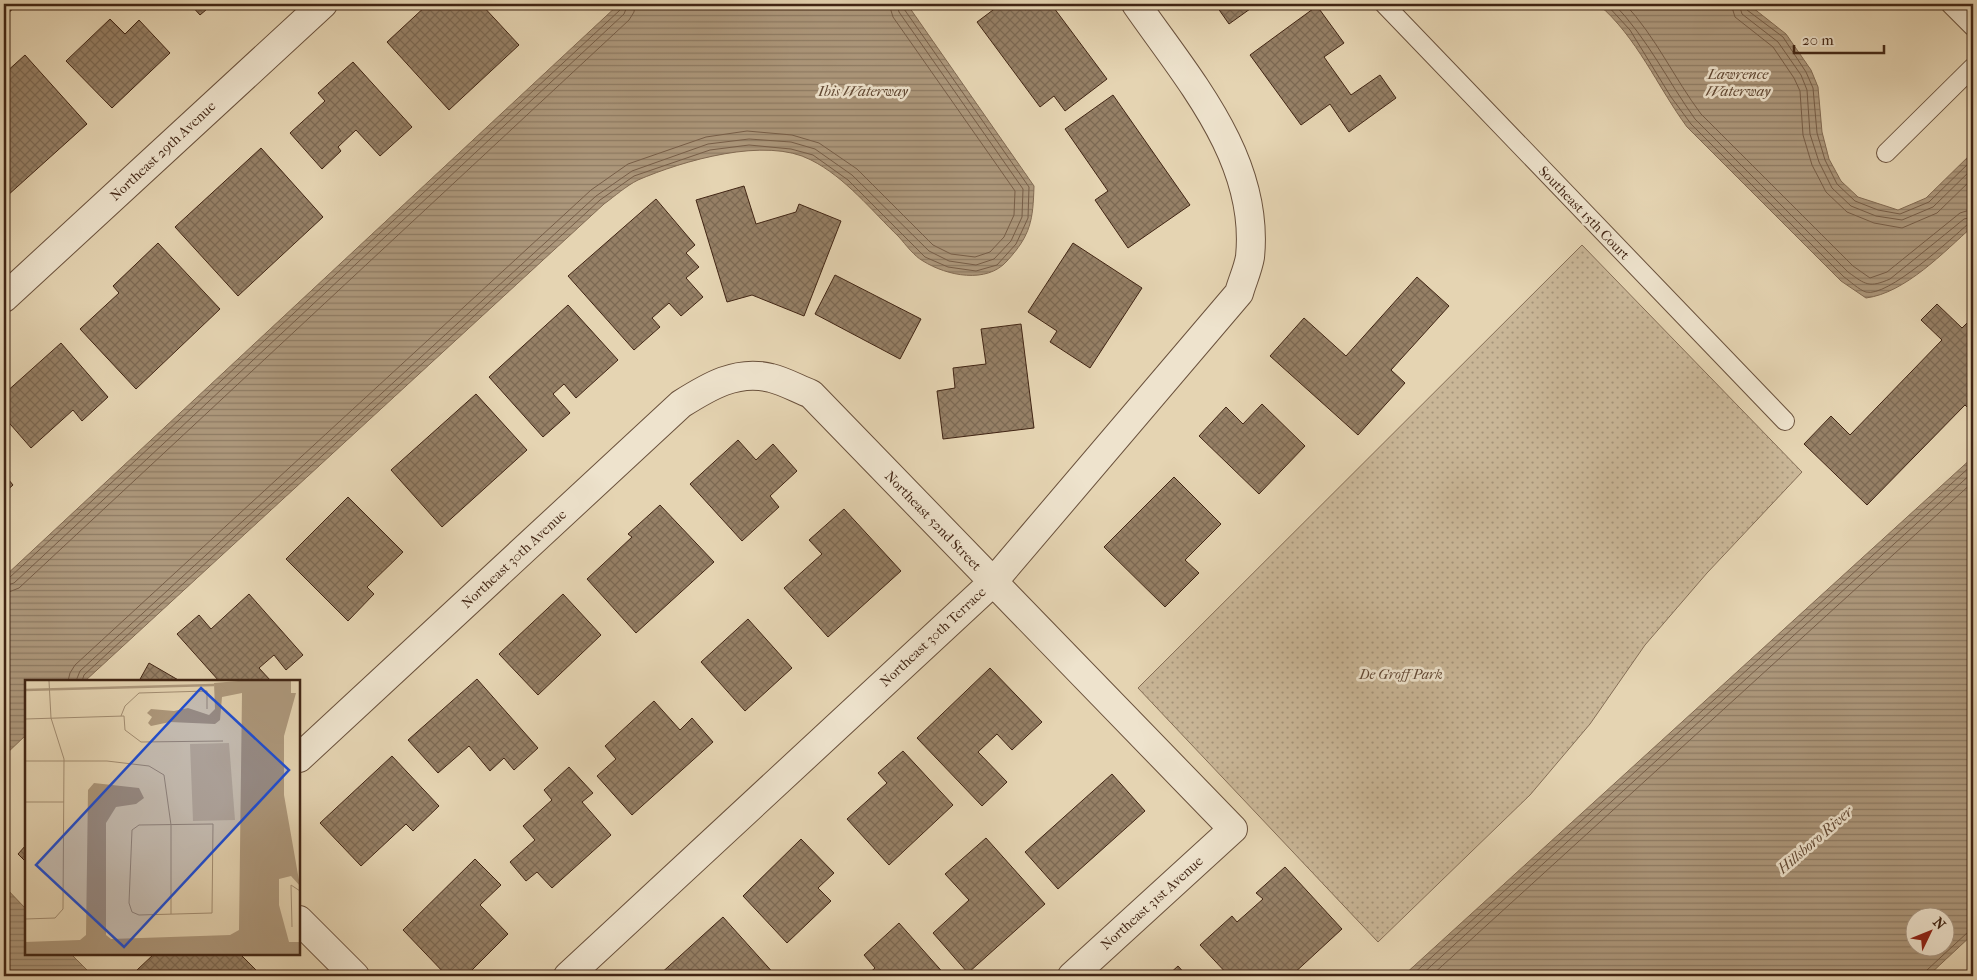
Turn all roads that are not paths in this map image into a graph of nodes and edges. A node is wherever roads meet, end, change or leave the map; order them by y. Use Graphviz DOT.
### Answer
graph roads {
  1 [pos="322,4"];
  2 [pos="1136,4"];
  3 [pos="1384,4"];
  4 [pos="1950,4"];
  5 [pos="1973,27"];
  6 [pos="1973,67"];
  7 [pos="1886,152"];
  8 [pos="4,298"];
  9 [pos="740,376"];
  10 [pos="1785,421"];
  11 [pos="993,582"];
  12 [pos="300,757"];
  13 [pos="1233,829"];
  14 [pos="300,921"];
  15 [pos="355,976"];
  16 [pos="568,976"];
  17 [pos="1072,976"];
  1 -- 8 [label="street, Northeast 29th Avenue"];
  2 -- 11 [label="street, Northeast 30th Terrace"];
  3 -- 10 [label="lane, Southeast 15th Court"];
  4 -- 5 [label="lane"];
  6 -- 7 [label="lane"];
  9 -- 11 [label="street, Northeast 52nd Street"];
  9 -- 12 [label="street, Northeast 30th Avenue"];
  11 -- 13 [label="street, Northeast 52nd Street"];
  11 -- 16 [label="street, Northeast 30th Terrace"];
  13 -- 17 [label="street, Northeast 31st Avenue"];
  14 -- 15 [label="street"];
}
